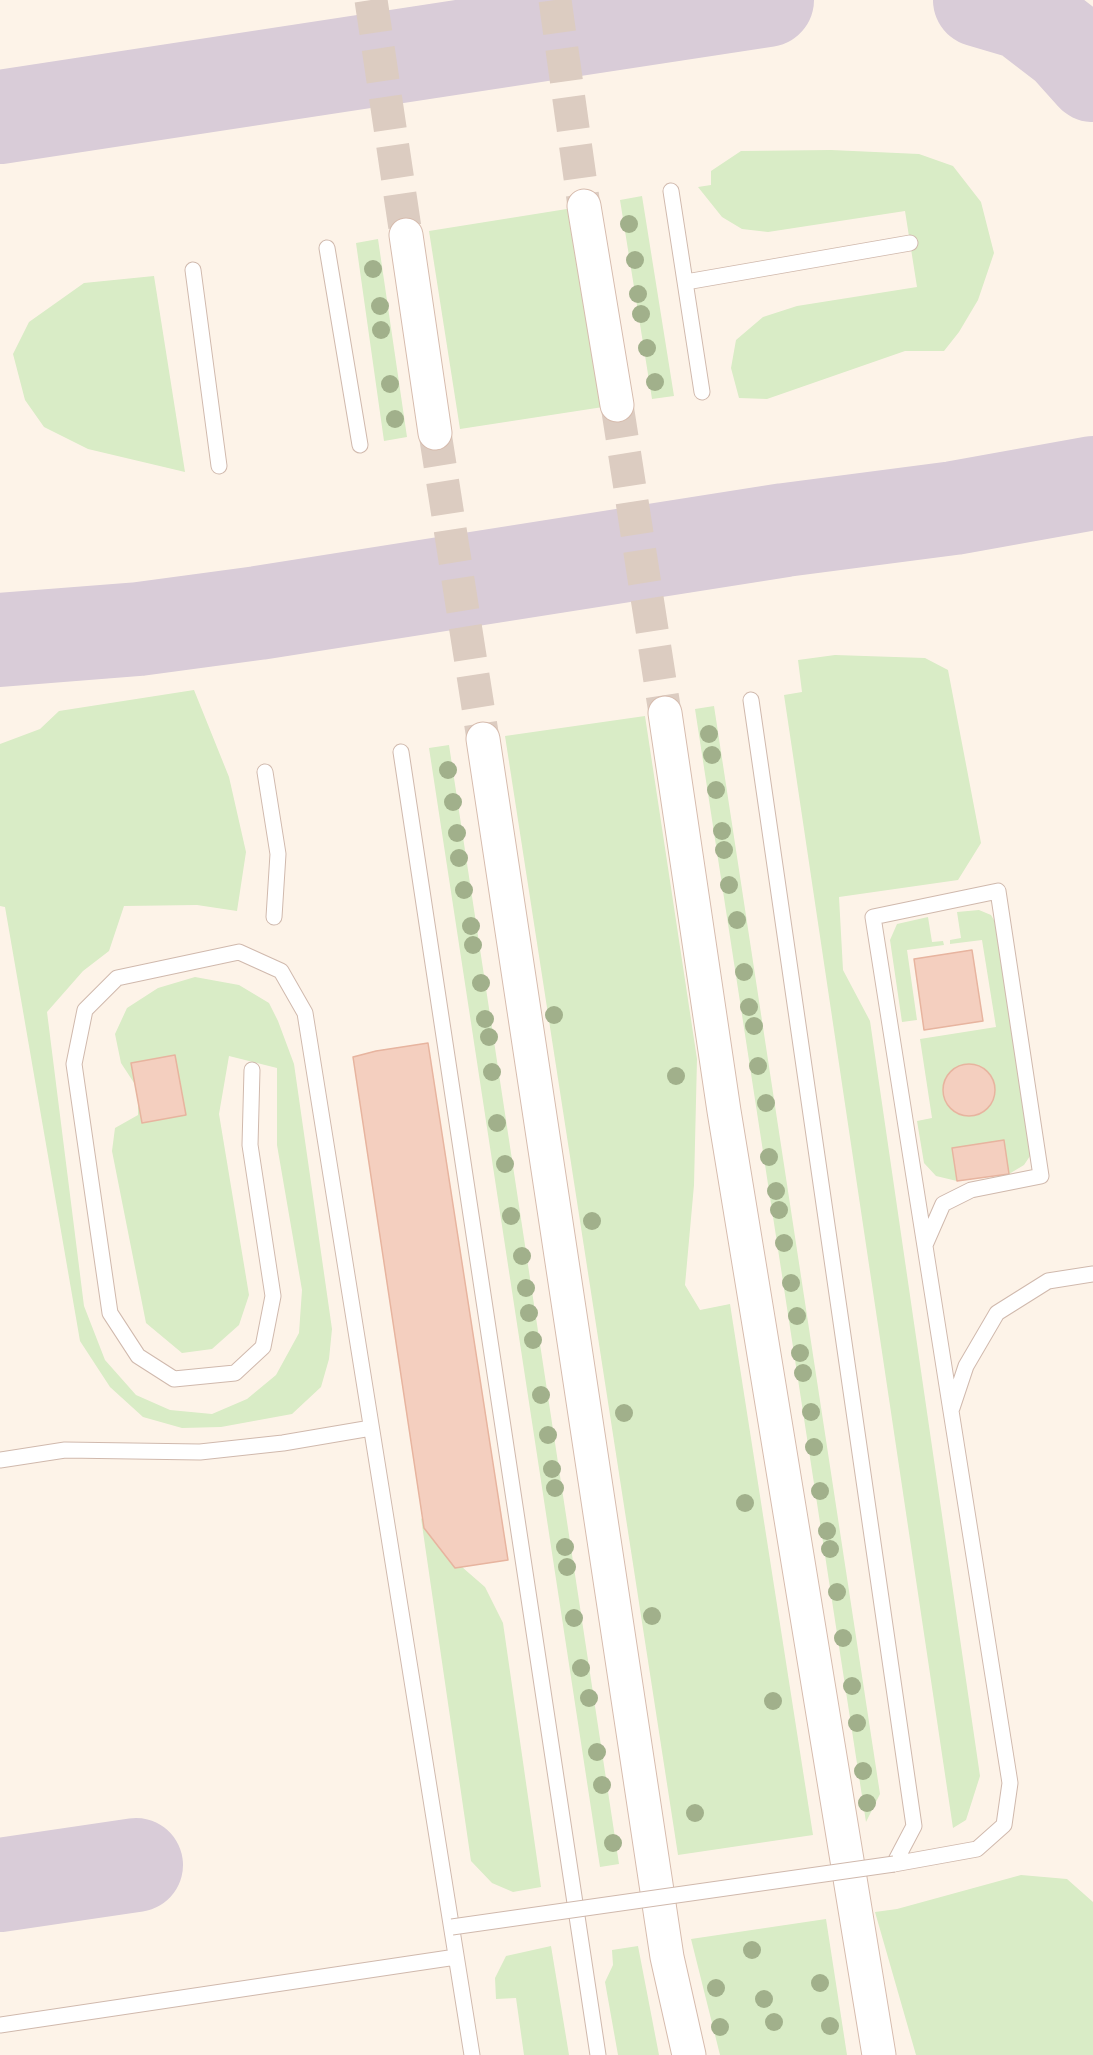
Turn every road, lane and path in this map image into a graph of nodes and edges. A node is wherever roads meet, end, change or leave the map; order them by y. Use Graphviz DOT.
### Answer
graph roads {
  1 [pos="671,191"];
  2 [pos="584,206"];
  3 [pos="405,235"];
  4 [pos="910,243"];
  5 [pos="327,248"];
  6 [pos="193,270"];
  7 [pos="686,282"];
  8 [pos="702,392"];
  9 [pos="617,405"];
  10 [pos="435,433"];
  11 [pos="360,445"];
  12 [pos="219,466"];
  13 [pos="751,700"];
  14 [pos="665,713"];
  15 [pos="483,740"];
  16 [pos="401,752"];
  17 [pos="265,772"];
  18 [pos="274,917"];
  19 [pos="252,1070"];
  20 [pos="925,1245"];
  21 [pos="1093,1274"];
  22 [pos="951,1411"];
  23 [pos="371,1428"];
  24 [pos="0,1460"];
  25 [pos="894,1864"];
  26 [pos="452,1927"];
  27 [pos="456,1957"];
  28 [pos="0,2025"];
  29 [pos="472,2055"];
  30 [pos="598,2055"];
  31 [pos="689,2055"];
  32 [pos="879,2055"];
  1 -- 7 [label="lane"];
  2 -- 9 [label="main road"];
  3 -- 10 [label="main road"];
  4 -- 7 [label="lane"];
  5 -- 11 [label="lane"];
  6 -- 12 [label="lane"];
  7 -- 8 [label="lane"];
  13 -- 25 [label="lane"];
  14 -- 32 [label="main road"];
  15 -- 31 [label="main road"];
  16 -- 30 [label="lane"];
  17 -- 18 [label="lane"];
  19 -- 23 [label="lane"];
  20 -- 20 [label="lane"];
  20 -- 22 [label="lane"];
  21 -- 22 [label="lane"];
  22 -- 25 [label="lane"];
  23 -- 24 [label="lane"];
  23 -- 26 [label="lane"];
  25 -- 26 [label="lane, bridge"];
  26 -- 27 [label="lane"];
  27 -- 28 [label="lane"];
  27 -- 29 [label="lane"];
}
